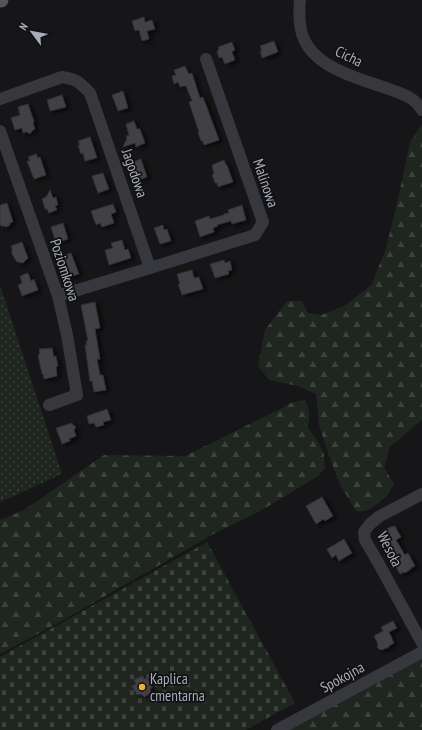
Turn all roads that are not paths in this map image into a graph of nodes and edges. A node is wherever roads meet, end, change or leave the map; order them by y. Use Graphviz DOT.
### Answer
graph roads {
  1 [pos="300,0"];
  2 [pos="206,59"];
  3 [pos="0,99"];
  4 [pos="422,110"];
  5 [pos="0,131"];
  6 [pos="150,268"];
  7 [pos="58,296"];
  8 [pos="49,405"];
  9 [pos="422,494"];
  10 [pos="422,643"];
  11 [pos="422,652"];
  12 [pos="277,730"];
  1 -- 4 [label="street, Cicha"];
  2 -- 6 [label="street, Malinowa"];
  3 -- 6 [label="street, Jagodowa"];
  5 -- 7 [label="street, Poziomkowa"];
  6 -- 7 [label="street"];
  7 -- 8 [label="street, Poziomkowa"];
  9 -- 10 [label="street, Wesoła"];
  11 -- 12 [label="street, Spokojna"];
}
